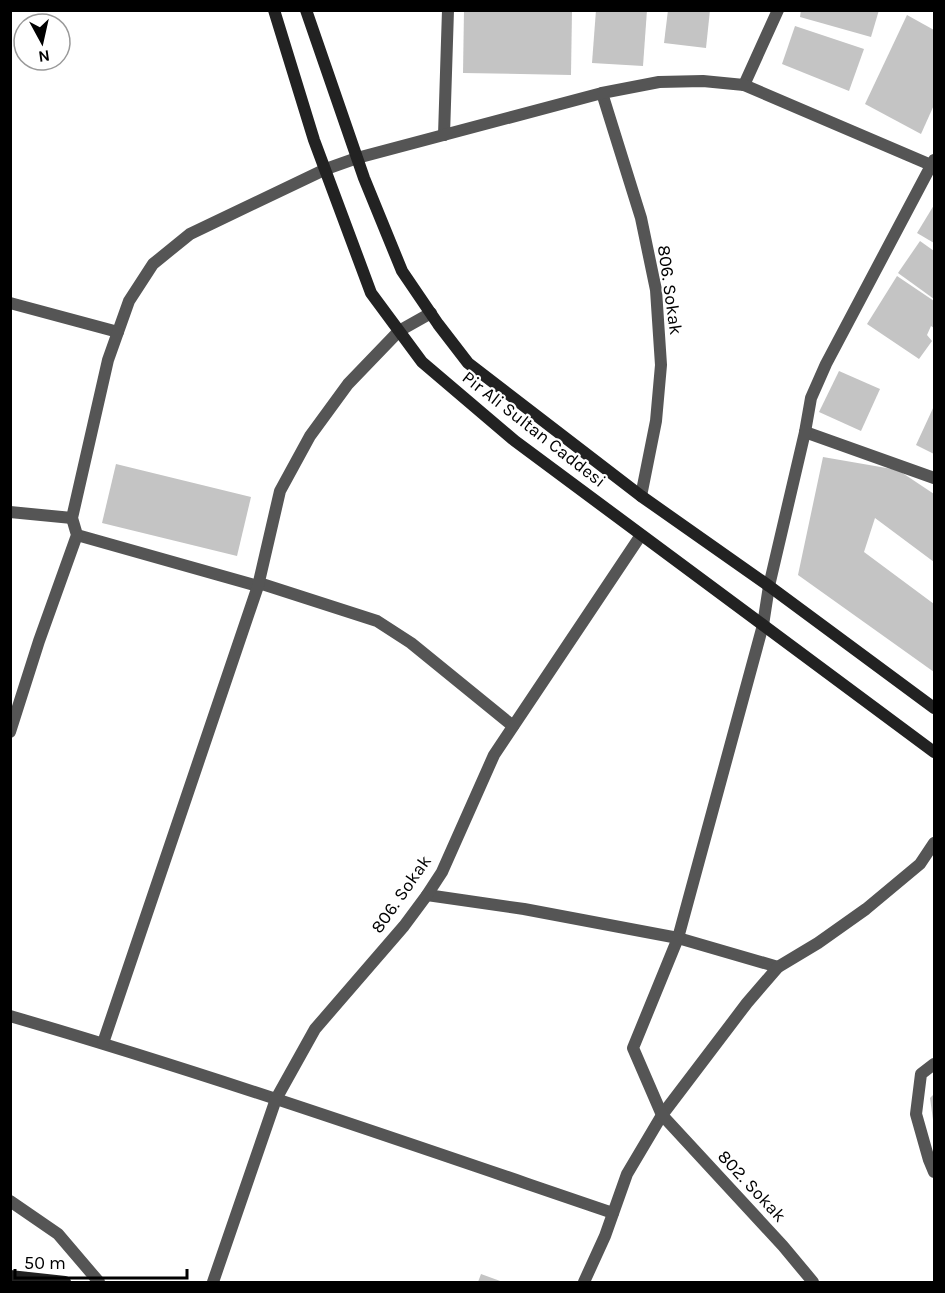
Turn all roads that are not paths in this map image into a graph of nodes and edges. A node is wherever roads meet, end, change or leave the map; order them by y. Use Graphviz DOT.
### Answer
graph roads {
  1 [pos="274,10"];
  2 [pos="306,10"];
  3 [pos="448,10"];
  4 [pos="778,10"];
  5 [pos="744,85"];
  6 [pos="602,93"];
  7 [pos="444,135"];
  8 [pos="357,158"];
  9 [pos="933,162"];
  10 [pos="326,169"];
  11 [pos="10,303"];
  12 [pos="431,313"];
  13 [pos="399,331"];
  14 [pos="118,332"];
  15 [pos="805,432"];
  16 [pos="934,478"];
  17 [pos="641,496"];
  18 [pos="10,512"];
  19 [pos="72,518"];
  20 [pos="77,535"];
  21 [pos="641,535"];
  22 [pos="258,585"];
  23 [pos="769,586"];
  24 [pos="764,626"];
  25 [pos="934,708"];
  26 [pos="513,726"];
  27 [pos="10,732"];
  28 [pos="934,752"];
  29 [pos="934,843"];
  30 [pos="427,895"];
  31 [pos="678,938"];
  32 [pos="778,967"];
  33 [pos="10,1016"];
  34 [pos="103,1043"];
  35 [pos="934,1064"];
  36 [pos="276,1099"];
  37 [pos="662,1115"];
  38 [pos="934,1172"];
  39 [pos="10,1201"];
  40 [pos="613,1213"];
  41 [pos="16,1279"];
  42 [pos="65,1282"];
  43 [pos="99,1282"];
  44 [pos="213,1282"];
  45 [pos="584,1282"];
  46 [pos="813,1282"];
  1 -- 10 [label="main road, Pir Ali Sultan Caddesi"];
  2 -- 8 [label="main road"];
  3 -- 7 [label="street"];
  4 -- 5 [label="street"];
  5 -- 6 [label="street"];
  5 -- 9 [label="street"];
  6 -- 7 [label="street"];
  6 -- 17 [label="street, 806. Sokak"];
  7 -- 8 [label="street"];
  8 -- 10 [label="street"];
  8 -- 12 [label="main road"];
  9 -- 15 [label="street, 802. Sokak"];
  10 -- 13 [label="main road, Pir Ali Sultan Caddesi"];
  10 -- 14 [label="street"];
  11 -- 14 [label="street"];
  12 -- 13 [label="street"];
  12 -- 17 [label="main road"];
  13 -- 21 [label="main road, Pir Ali Sultan Caddesi"];
  13 -- 22 [label="street"];
  14 -- 19 [label="street"];
  15 -- 16 [label="street"];
  15 -- 23 [label="street, 802. Sokak"];
  17 -- 23 [label="main road"];
  18 -- 19 [label="street"];
  19 -- 20 [label="street"];
  20 -- 22 [label="street"];
  20 -- 27 [label="street"];
  21 -- 24 [label="main road, Pir Ali Sultan Caddesi"];
  21 -- 26 [label="street, 806. Sokak"];
  22 -- 26 [label="street"];
  22 -- 34 [label="street"];
  23 -- 24 [label="street, 802. Sokak"];
  23 -- 25 [label="main road"];
  24 -- 28 [label="main road, Pir Ali Sultan Caddesi"];
  24 -- 31 [label="street, 802. Sokak"];
  26 -- 30 [label="street, 806. Sokak"];
  29 -- 32 [label="street"];
  30 -- 31 [label="street"];
  30 -- 36 [label="street, 806. Sokak"];
  31 -- 32 [label="street"];
  31 -- 37 [label="street, 802. Sokak"];
  32 -- 37 [label="street"];
  33 -- 34 [label="street"];
  34 -- 36 [label="street"];
  35 -- 38 [label="street"];
  36 -- 40 [label="street"];
  36 -- 44 [label="street, 806. Sokak"];
  37 -- 40 [label="street"];
  37 -- 46 [label="street, 802. Sokak"];
  39 -- 43 [label="street"];
  40 -- 45 [label="street"];
  41 -- 42 [label="main road"];
}
